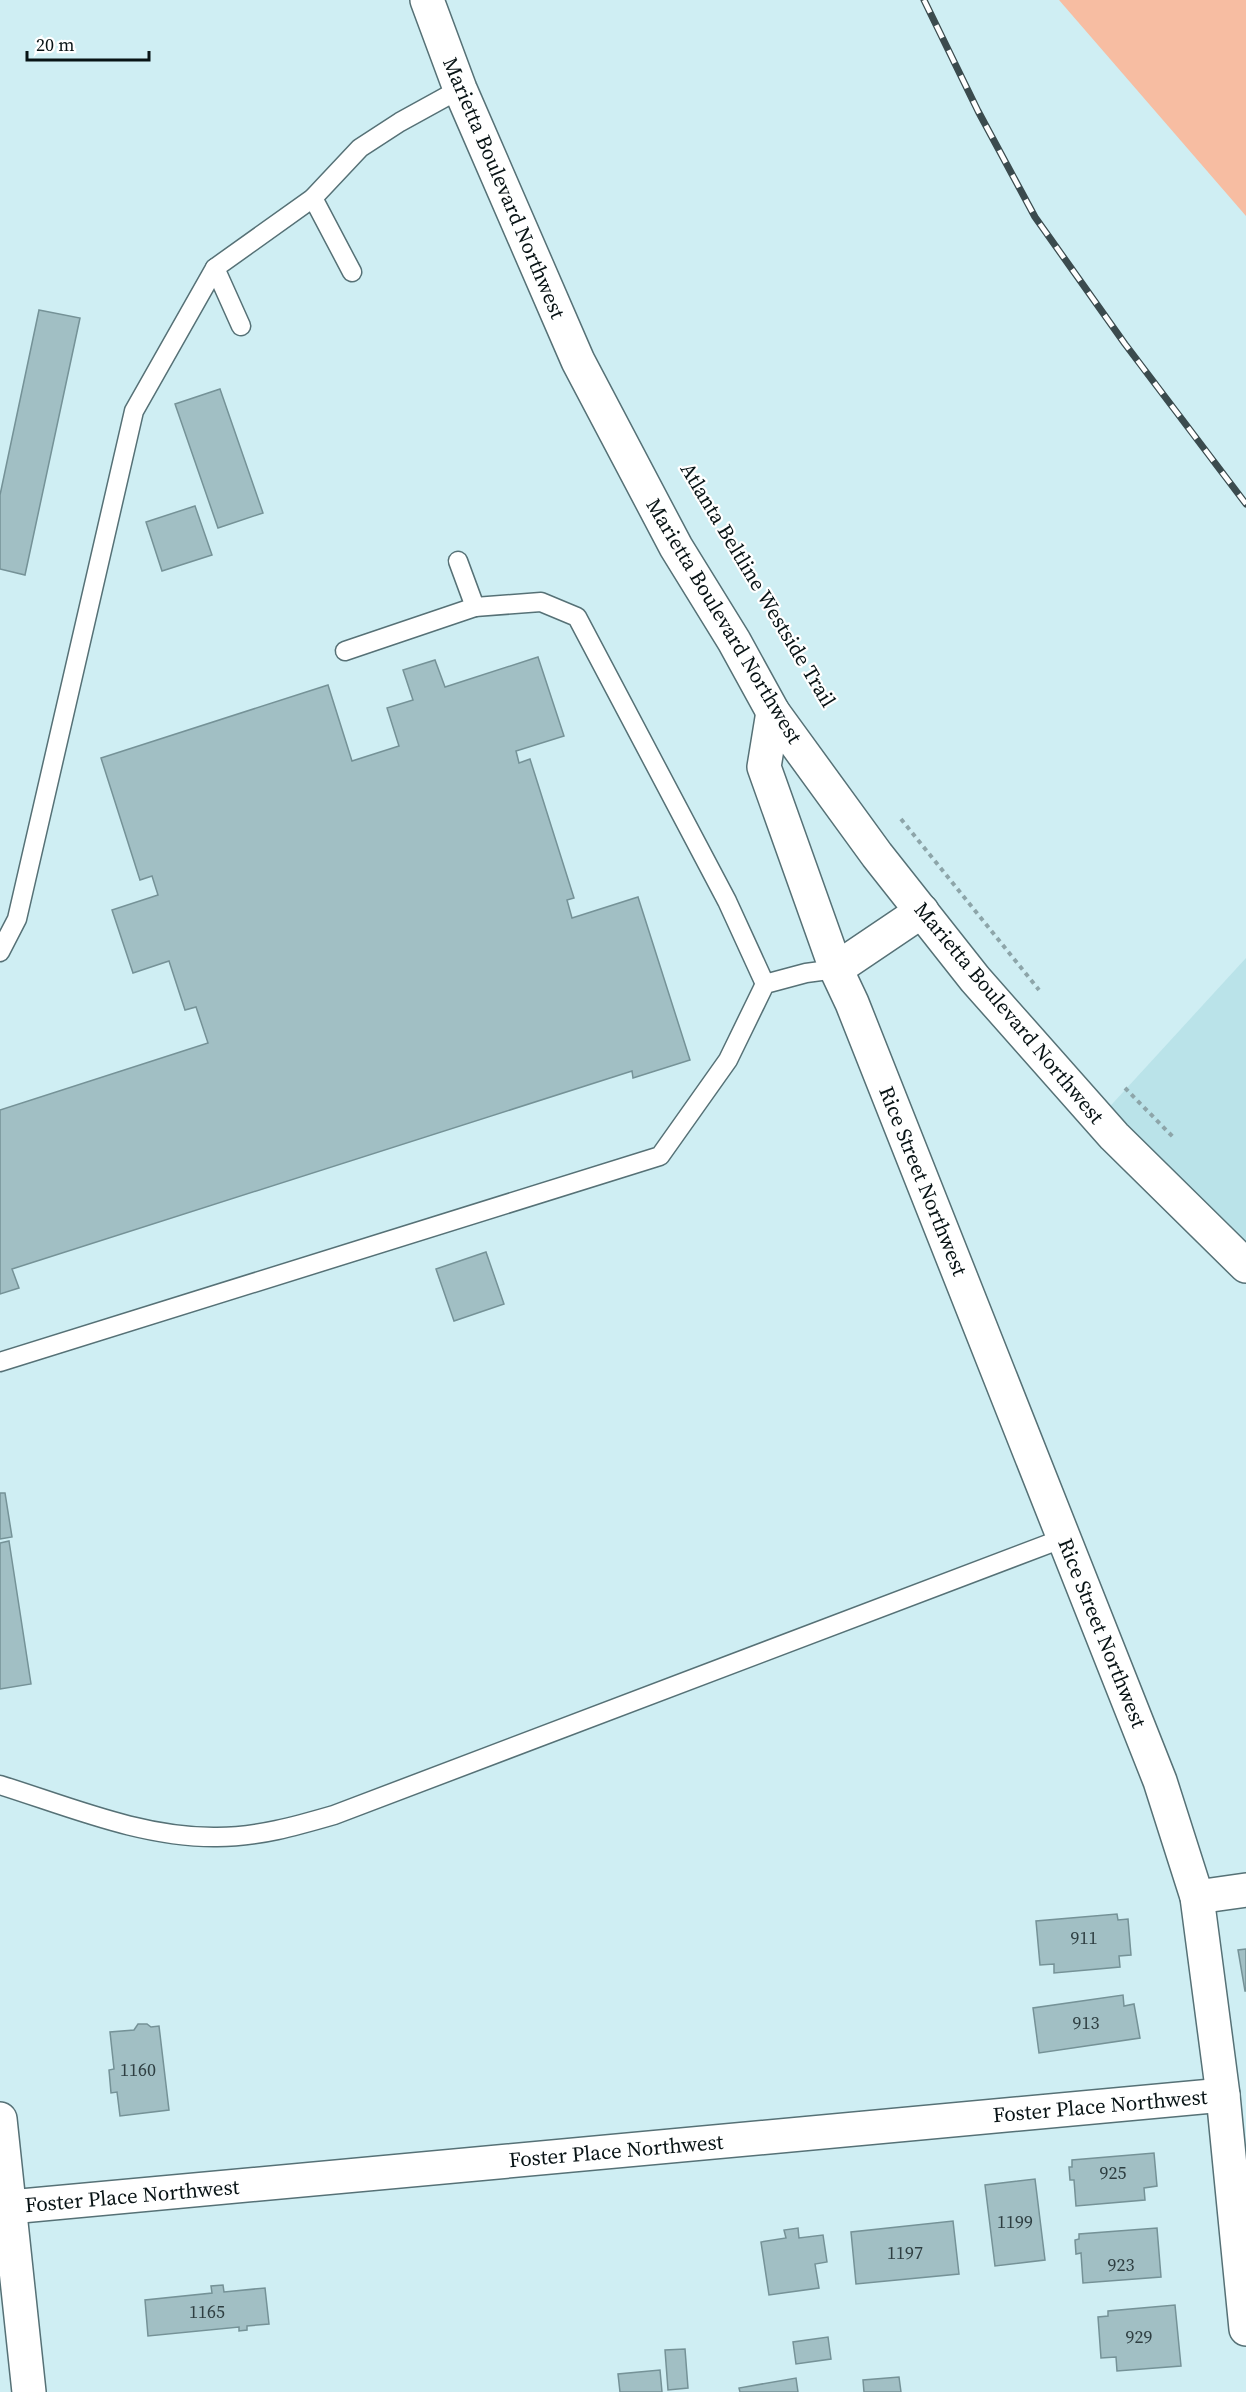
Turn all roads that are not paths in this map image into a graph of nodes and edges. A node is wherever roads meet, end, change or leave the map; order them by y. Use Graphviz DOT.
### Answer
graph roads {
  1 [pos="427,0"];
  2 [pos="460,89"];
  3 [pos="313,198"];
  4 [pos="215,268"];
  5 [pos="352,272"];
  6 [pos="241,326"];
  7 [pos="458,561"];
  8 [pos="475,607"];
  9 [pos="345,651"];
  10 [pos="773,712"];
  11 [pos="922,911"];
  12 [pos="0,952"];
  13 [pos="836,969"];
  14 [pos="765,984"];
  15 [pos="1246,1266"];
  16 [pos="0,1362"];
  17 [pos="1064,1538"];
  18 [pos="0,1785"];
  19 [pos="1246,1890"];
  20 [pos="1197,1897"];
  21 [pos="1223,2095"];
  22 [pos="0,2119"];
  23 [pos="9,2207"];
  24 [pos="1246,2329"];
  25 [pos="29,2392"];
  1 -- 2 [label="street, Marietta Boulevard Northwest"];
  2 -- 3 [label="lane"];
  2 -- 10 [label="street, Marietta Boulevard Northwest"];
  3 -- 4 [label="lane"];
  3 -- 5 [label="lane"];
  4 -- 6 [label="lane"];
  4 -- 12 [label="lane"];
  7 -- 8 [label="lane"];
  8 -- 9 [label="lane"];
  8 -- 14 [label="lane"];
  10 -- 11 [label="street, Marietta Boulevard Northwest"];
  10 -- 13 [label="street, Rice Street Northwest"];
  11 -- 13 [label="street"];
  11 -- 15 [label="street, Marietta Boulevard Northwest"];
  13 -- 14 [label="lane"];
  13 -- 17 [label="street, Rice Street Northwest"];
  14 -- 16 [label="lane"];
  17 -- 18 [label="lane"];
  17 -- 20 [label="street, Rice Street Northwest"];
  19 -- 20 [label="street"];
  20 -- 21 [label="street, Rice Street Northwest"];
  21 -- 23 [label="street, Foster Place Northwest"];
  21 -- 24 [label="street, Rice Street Northwest"];
  22 -- 23 [label="street"];
  23 -- 25 [label="street"];
}
